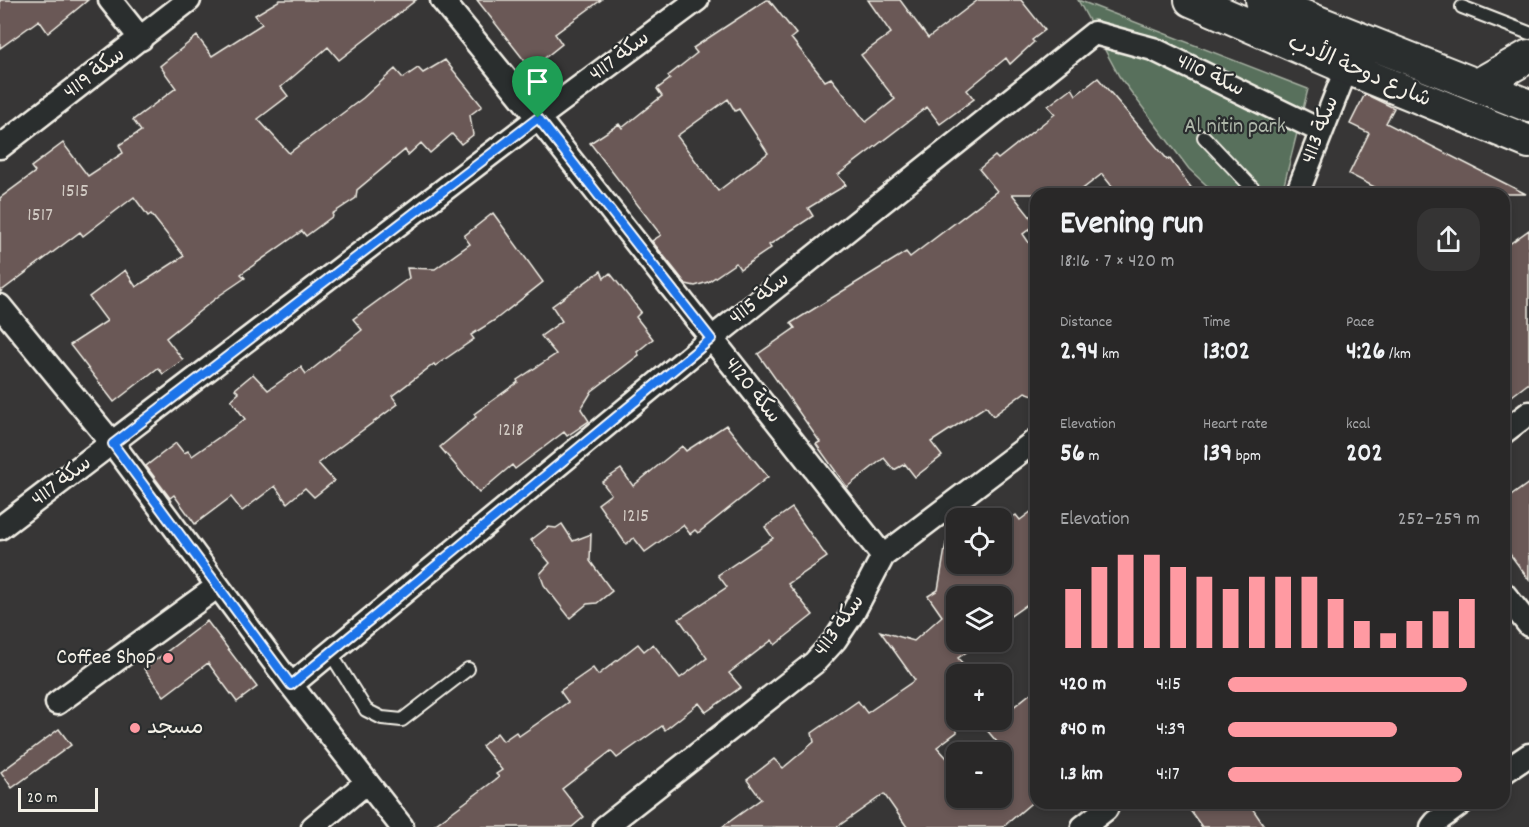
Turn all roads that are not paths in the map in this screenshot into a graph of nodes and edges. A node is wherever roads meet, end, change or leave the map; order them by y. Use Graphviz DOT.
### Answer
graph roads {
  1 [pos="110,0"];
  2 [pos="189,0"];
  3 [pos="442,0"];
  4 [pos="697,0"];
  5 [pos="1191,0"];
  6 [pos="1262,0"];
  7 [pos="1462,7"];
  8 [pos="1094,33"];
  9 [pos="1529,33"];
  10 [pos="141,39"];
  11 [pos="1529,56"];
  12 [pos="1347,68"];
  13 [pos="1478,85"];
  14 [pos="1529,106"];
  15 [pos="538,118"];
  16 [pos="1321,131"];
  17 [pos="1204,136"];
  18 [pos="1529,142"];
  19 [pos="0,147"];
  20 [pos="1252,188"];
  21 [pos="1299,188"];
  22 [pos="0,306"];
  23 [pos="711,339"];
  24 [pos="1529,413"];
  25 [pos="1510,427"];
  26 [pos="113,444"];
  27 [pos="1030,445"];
  28 [pos="0,528"];
  29 [pos="883,556"];
  30 [pos="218,586"];
  31 [pos="1510,601"];
  32 [pos="1529,624"];
  33 [pos="330,654"];
  34 [pos="468,669"];
  35 [pos="291,685"];
  36 [pos="57,703"];
  37 [pos="1529,755"];
  38 [pos="1510,768"];
  39 [pos="367,782"];
  40 [pos="1106,809"];
  41 [pos="1453,809"];
  42 [pos="313,827"];
  43 [pos="402,827"];
  44 [pos="605,827"];
  45 [pos="1083,827"];
  46 [pos="1432,827"];
  1 -- 10 [label="street"];
  2 -- 10 [label="street, سكة 4119"];
  3 -- 15 [label="street, سكة 4120"];
  4 -- 15 [label="street, سكة 4117"];
  5 -- 12 [label="main road, شارع دوحة الأدب"];
  6 -- 13 [label="main road, شارع دوحة الأدب"];
  7 -- 9 [label="lane"];
  8 -- 16 [label="street, سكة 4110"];
  8 -- 23 [label="street, سكة 4115"];
  10 -- 19 [label="street, سكة 4119"];
  11 -- 13 [label="main road"];
  12 -- 16 [label="street, سكة 4113"];
  12 -- 18 [label="main road, شارع دوحة الأدب"];
  13 -- 14 [label="main road, شارع دوحة الأدب"];
  15 -- 23 [label="street, سكة 4120"];
  15 -- 26 [label="street, سكة 4117"];
  16 -- 21 [label="street, سكة 4113"];
  17 -- 20 [label="lane"];
  22 -- 26 [label="street"];
  23 -- 29 [label="street, سكة 4120"];
  23 -- 33 [label="street, سكة 4115"];
  24 -- 25 [label="street"];
  26 -- 28 [label="street, سكة 4117"];
  26 -- 30 [label="street"];
  27 -- 29 [label="street, سكة 4113"];
  29 -- 44 [label="street, سكة 4113"];
  30 -- 35 [label="street"];
  30 -- 36 [label="street"];
  31 -- 32 [label="street"];
  33 -- 34 [label="lane"];
  33 -- 35 [label="street, سكة 4115"];
  35 -- 39 [label="street"];
  37 -- 38 [label="street"];
  39 -- 42 [label="street"];
  39 -- 43 [label="street"];
  40 -- 45 [label="street"];
  41 -- 46 [label="street"];
}
